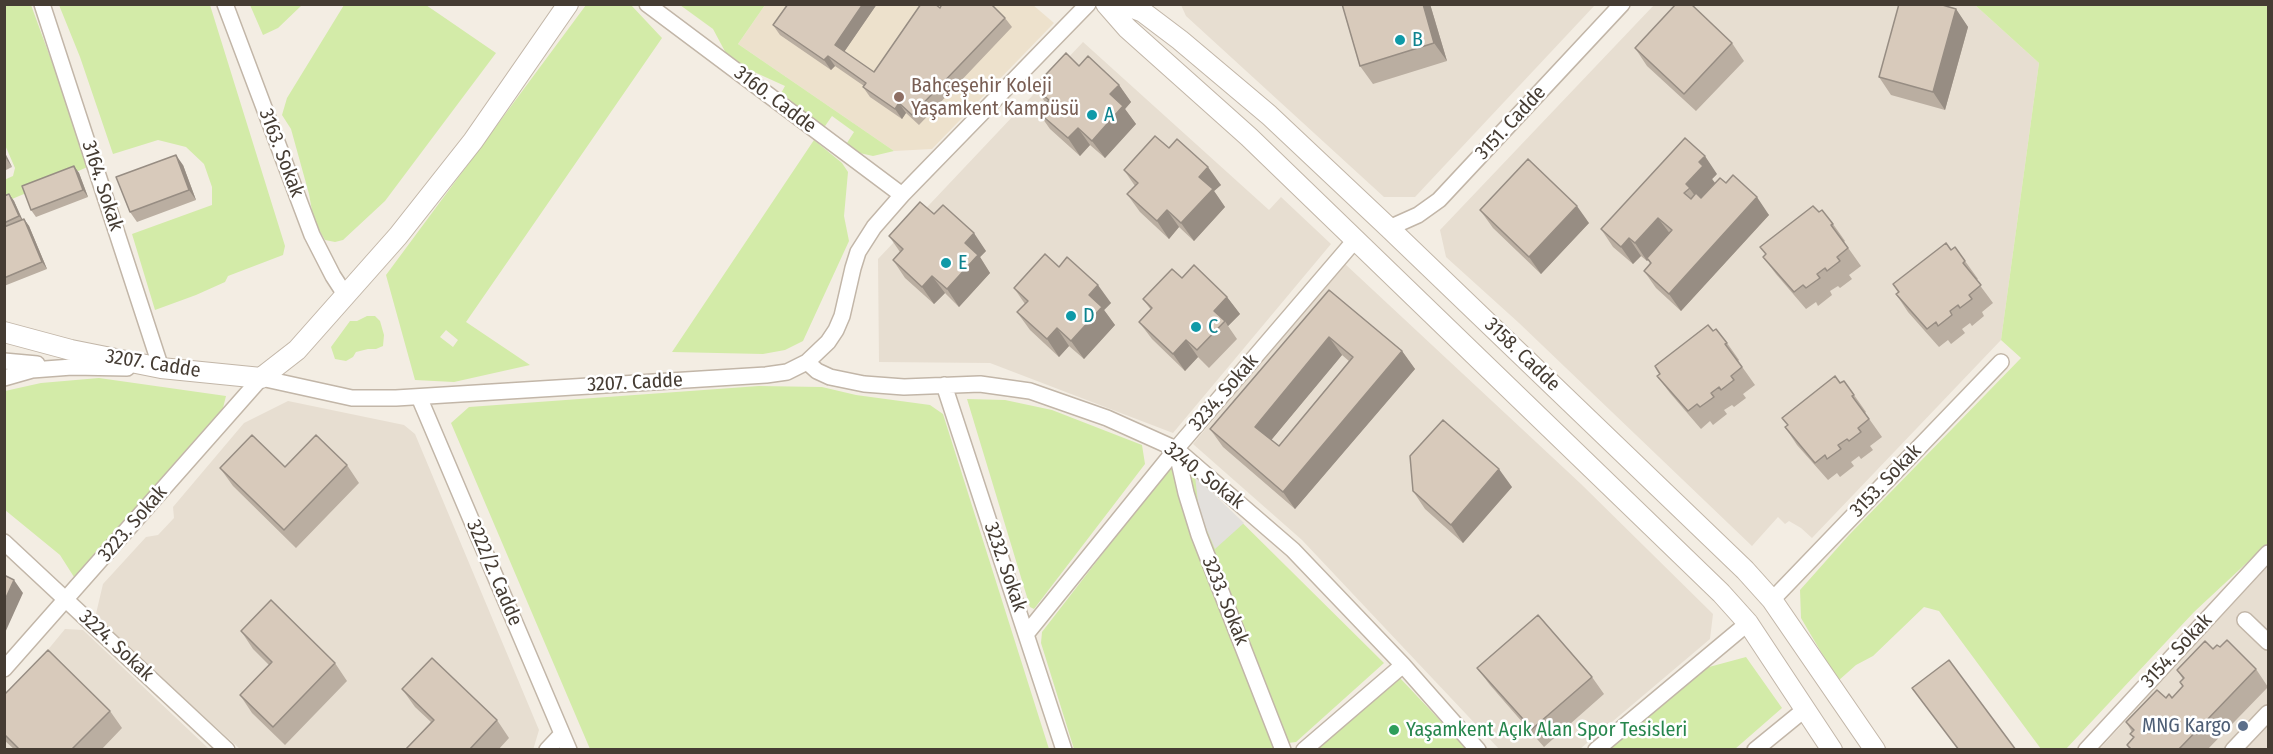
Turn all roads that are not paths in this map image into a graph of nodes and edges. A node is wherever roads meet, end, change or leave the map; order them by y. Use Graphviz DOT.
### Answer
graph roads {
  1 [pos="42,4"];
  2 [pos="225,4"];
  3 [pos="568,4"];
  4 [pos="647,4"];
  5 [pos="1088,4"];
  6 [pos="1106,4"];
  7 [pos="1123,4"];
  8 [pos="1622,4"];
  9 [pos="902,195"];
  10 [pos="1389,228"];
  11 [pos="1356,239"];
  12 [pos="346,296"];
  13 [pos="4,332"];
  14 [pos="4,360"];
  15 [pos="807,362"];
  16 [pos="2001,362"];
  17 [pos="72,367"];
  18 [pos="161,368"];
  19 [pos="4,378"];
  20 [pos="261,378"];
  21 [pos="944,385"];
  22 [pos="419,397"];
  23 [pos="1176,449"];
  24 [pos="4,542"];
  25 [pos="2268,553"];
  26 [pos="66,599"];
  27 [pos="1772,600"];
  28 [pos="2246,620"];
  29 [pos="1748,623"];
  30 [pos="1027,633"];
  31 [pos="2268,642"];
  32 [pos="1403,665"];
  33 [pos="4,669"];
  34 [pos="1804,710"];
  35 [pos="2268,713"];
  36 [pos="562,734"];
  37 [pos="227,750"];
  38 [pos="547,750"];
  39 [pos="569,750"];
  40 [pos="1064,750"];
  41 [pos="1283,750"];
  42 [pos="1304,750"];
  43 [pos="1478,750"];
  44 [pos="1596,750"];
  45 [pos="1755,750"];
  46 [pos="1832,750"];
  47 [pos="1875,750"];
  48 [pos="2086,750"];
  49 [pos="2233,750"];
  1 -- 18 [label="street, 3164. Sokak"];
  2 -- 12 [label="street, 3163. Sokak"];
  3 -- 12 [label="street"];
  4 -- 9 [label="street, 3160. Cadde"];
  5 -- 9 [label="street, 3207. Cadde"];
  6 -- 11 [label="street, 3158. Cadde"];
  7 -- 10 [label="street, 3158. Cadde"];
  8 -- 10 [label="street, 3151. Cadde"];
  9 -- 15 [label="street, 3207. Cadde"];
  10 -- 11 [label="street"];
  10 -- 27 [label="street, 3158. Cadde"];
  11 -- 23 [label="street, 3234. Sokak"];
  11 -- 29 [label="street, 3158. Cadde"];
  12 -- 20 [label="street"];
  13 -- 18 [label="street, 3207. Cadde"];
  14 -- 17 [label="street"];
  15 -- 21 [label="street, 3240. Sokak"];
  15 -- 22 [label="street, 3207. Cadde"];
  16 -- 27 [label="street, 3153. Sokak"];
  17 -- 18 [label="street"];
  17 -- 19 [label="street"];
  18 -- 20 [label="street, 3207. Cadde"];
  20 -- 22 [label="street, 3207. Cadde"];
  20 -- 26 [label="street, 3223. Sokak"];
  21 -- 23 [label="street, 3240. Sokak"];
  21 -- 30 [label="street, 3232. Sokak"];
  22 -- 36 [label="street, 3222/2. Cadde"];
  23 -- 30 [label="street, 3234. Sokak"];
  23 -- 32 [label="street, 3240. Sokak"];
  23 -- 41 [label="street, 3233. Sokak"];
  24 -- 26 [label="street, 3224. Sokak"];
  25 -- 48 [label="street, 3154. Sokak"];
  26 -- 33 [label="street, 3223. Sokak"];
  26 -- 37 [label="street, 3224. Sokak"];
  27 -- 29 [label="street"];
  27 -- 47 [label="street, 3158. Cadde"];
  28 -- 31 [label="street"];
  29 -- 34 [label="street, 3158. Cadde"];
  29 -- 44 [label="street"];
  30 -- 40 [label="street, 3232. Sokak"];
  32 -- 42 [label="street"];
  32 -- 43 [label="street, 3240. Sokak"];
  34 -- 45 [label="street"];
  34 -- 46 [label="street, 3158. Cadde"];
  35 -- 49 [label="street"];
  36 -- 38 [label="street"];
  36 -- 39 [label="street, 3222/2. Cadde"];
}
